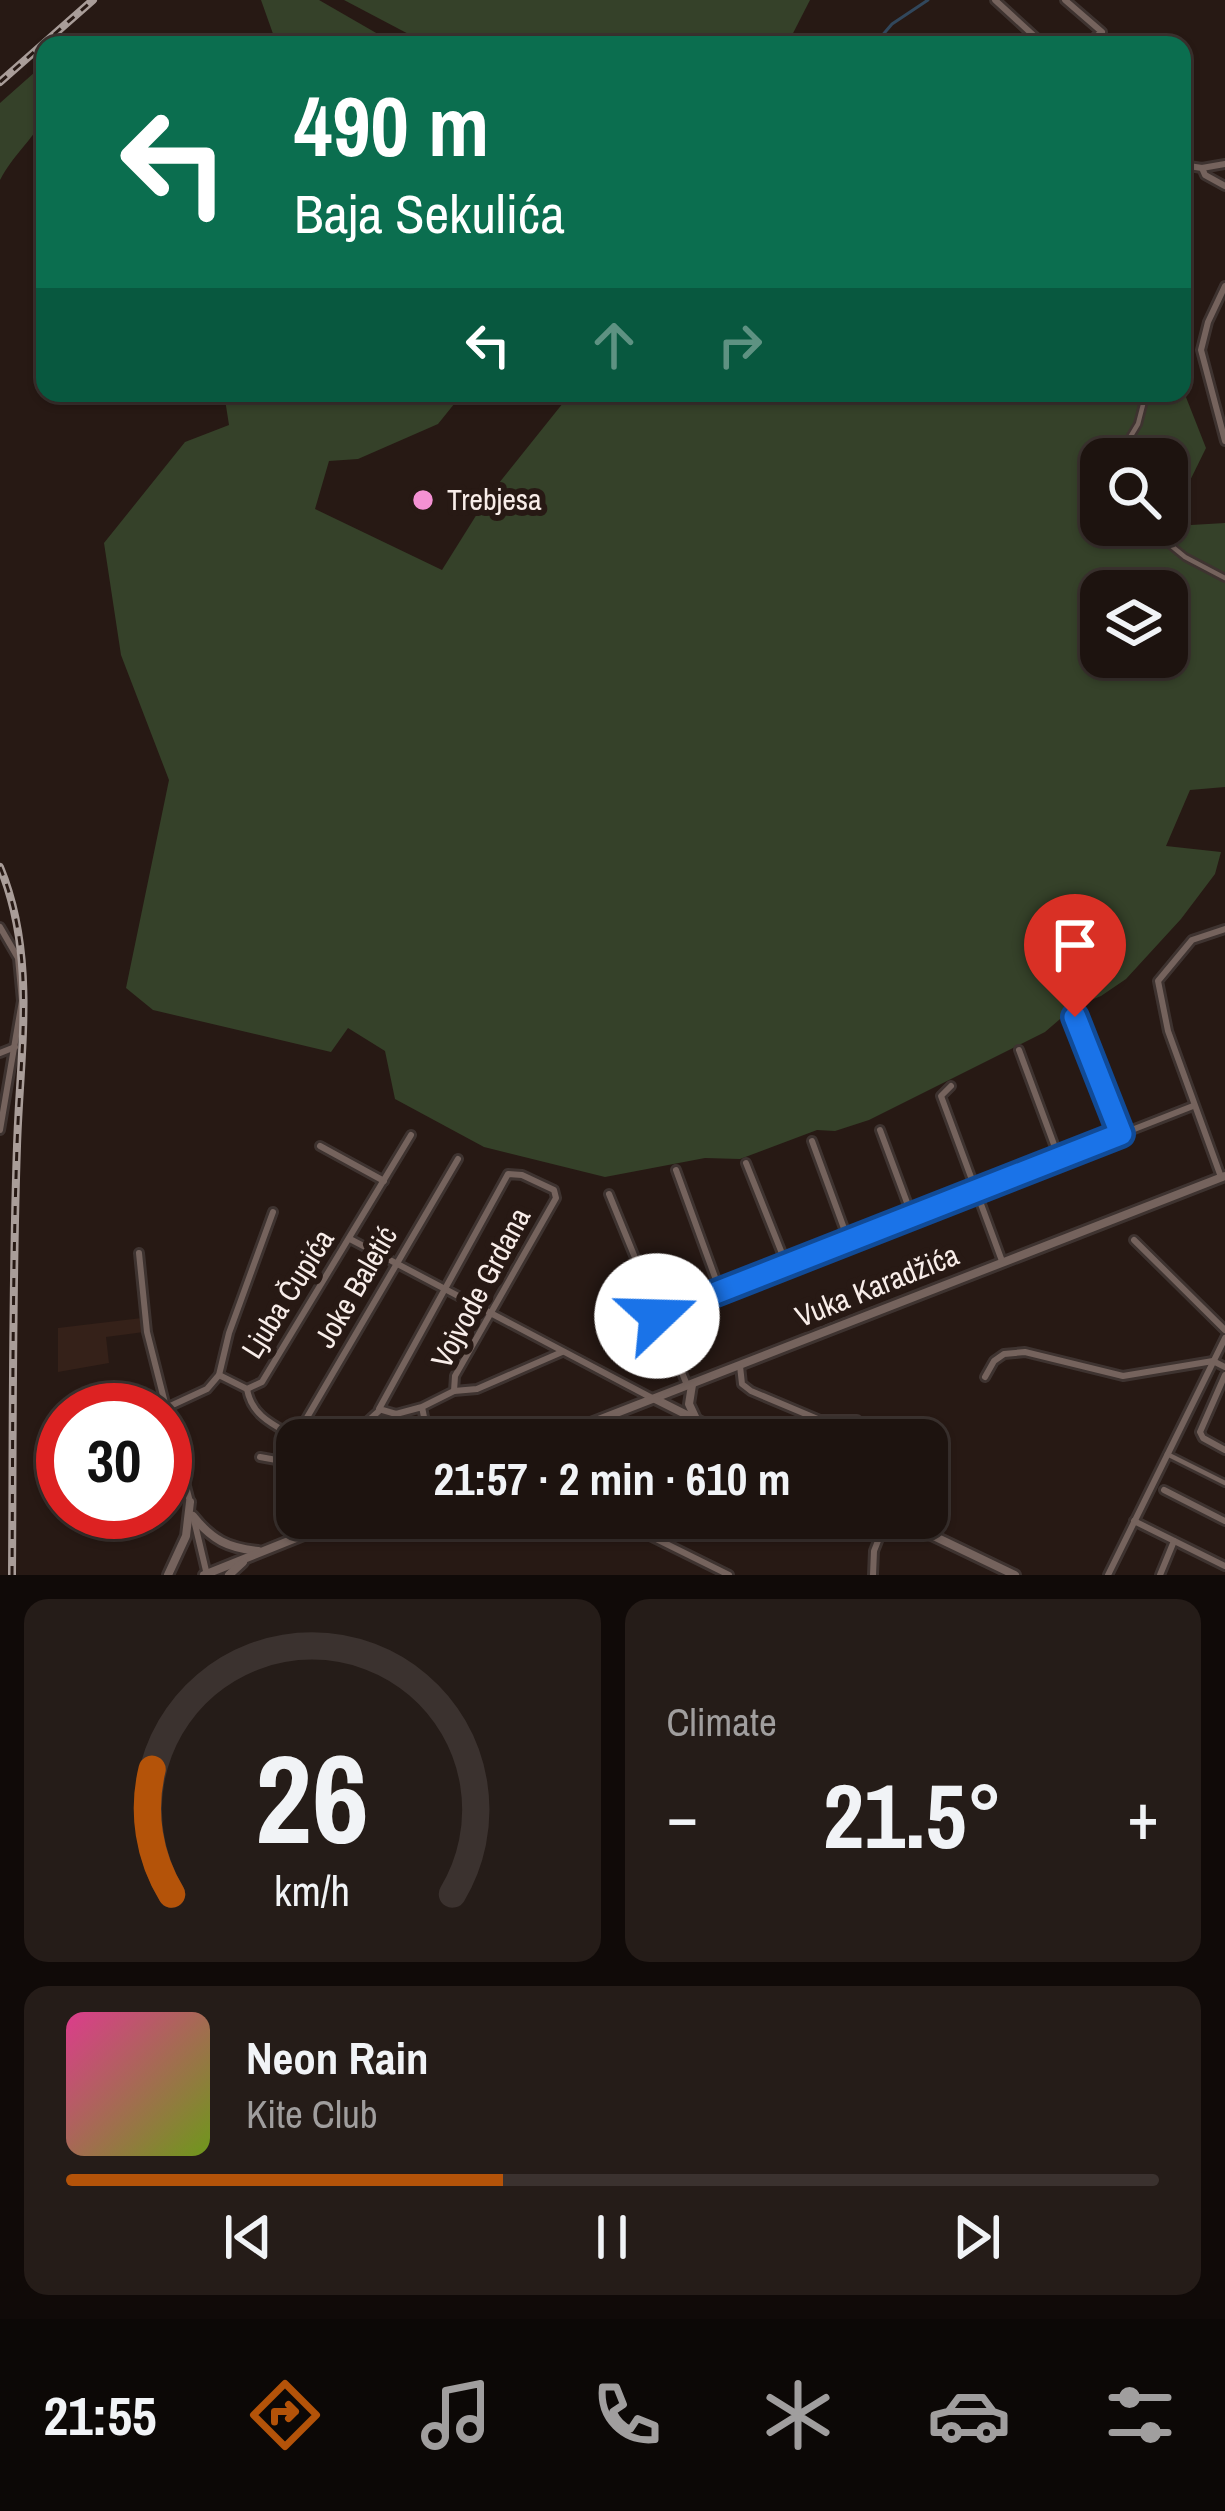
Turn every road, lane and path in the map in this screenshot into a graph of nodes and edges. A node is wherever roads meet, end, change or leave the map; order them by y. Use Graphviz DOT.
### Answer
graph roads {
  1 [pos="995,0"];
  2 [pos="1066,0"];
  3 [pos="1034,36"];
  4 [pos="1097,36"];
  5 [pos="1225,164"];
  6 [pos="1191,166"];
  7 [pos="1202,168"];
  8 [pos="1225,186"];
  9 [pos="1225,286"];
  10 [pos="1144,402"];
  11 [pos="1130,438"];
  12 [pos="1225,441"];
  13 [pos="1172,546"];
  14 [pos="1225,578"];
  15 [pos="0,927"];
  16 [pos="1225,929"];
  17 [pos="1075,1017"];
  18 [pos="15,1047"];
  19 [pos="1018,1050"];
  20 [pos="0,1052"];
  21 [pos="951,1087"];
  22 [pos="1193,1106"];
  23 [pos="0,1130"];
  24 [pos="880,1130"];
  25 [pos="1121,1134"];
  26 [pos="411,1135"];
  27 [pos="812,1141"];
  28 [pos="320,1146"];
  29 [pos="1059,1158"];
  30 [pos="458,1159"];
  31 [pos="746,1163"];
  32 [pos="676,1170"];
  33 [pos="1224,1180"];
  34 [pos="384,1181"];
  35 [pos="974,1191"];
  36 [pos="609,1194"];
  37 [pos="272,1212"];
  38 [pos="912,1216"];
  39 [pos="350,1239"];
  40 [pos="1134,1240"];
  41 [pos="849,1242"];
  42 [pos="139,1253"];
  43 [pos="1002,1261"];
  44 [pos="399,1264"];
  45 [pos="787,1266"];
  46 [pos="444,1291"];
  47 [pos="720,1291"];
  48 [pos="489,1314"];
  49 [pos="657,1316"];
  50 [pos="1225,1334"];
  51 [pos="562,1352"];
  52 [pos="1213,1361"];
  53 [pos="740,1366"];
  54 [pos="1225,1371"];
  55 [pos="219,1375"];
  56 [pos="985,1377"];
  57 [pos="160,1383"];
  58 [pos="690,1386"];
  59 [pos="247,1389"];
  60 [pos="454,1390"];
  61 [pos="192,1396"];
  62 [pos="655,1400"];
  63 [pos="422,1407"];
  64 [pos="380,1409"];
  65 [pos="306,1419"];
  66 [pos="369,1419"];
  67 [pos="424,1419"];
  68 [pos="604,1419"];
  69 [pos="695,1419"];
  70 [pos="696,1419"];
  71 [pos="818,1419"];
  72 [pos="276,1426"];
  73 [pos="1225,1450"];
  74 [pos="1168,1454"];
  75 [pos="260,1457"];
  76 [pos="276,1460"];
  77 [pos="1225,1483"];
  78 [pos="1164,1490"];
  79 [pos="192,1511"];
  80 [pos="193,1516"];
  81 [pos="1134,1521"];
  82 [pos="1225,1521"];
  83 [pos="185,1539"];
  84 [pos="293,1539"];
  85 [pos="656,1539"];
  86 [pos="881,1539"];
  87 [pos="937,1539"];
  88 [pos="1174,1541"];
  89 [pos="260,1552"];
  90 [pos="1225,1566"];
  91 [pos="168,1575"];
  92 [pos="206,1575"];
  93 [pos="230,1575"];
  94 [pos="729,1575"];
  95 [pos="873,1575"];
  96 [pos="1015,1575"];
  97 [pos="1108,1575"];
  98 [pos="1160,1575"];
  1 -- 3 [label="street"];
  2 -- 4 [label="street"];
  5 -- 7 [label="street"];
  6 -- 7 [label="street"];
  7 -- 8 [label="street"];
  9 -- 12 [label="street"];
  10 -- 11 [label="street"];
  13 -- 14 [label="street"];
  15 -- 18 [label="street"];
  16 -- 22 [label="street"];
  17 -- 25 [label="street"];
  18 -- 20 [label="street"];
  18 -- 23 [label="street"];
  19 -- 29 [label="street"];
  21 -- 35 [label="street"];
  22 -- 25 [label="street"];
  22 -- 33 [label="street"];
  24 -- 38 [label="street"];
  25 -- 29 [label="street"];
  26 -- 34 [label="street, Ljuba Čupića"];
  27 -- 41 [label="street"];
  28 -- 34 [label="street"];
  29 -- 35 [label="street"];
  30 -- 44 [label="street, Joke Baletić"];
  31 -- 45 [label="street"];
  32 -- 47 [label="street"];
  33 -- 43 [label="street, Vuka Karadžića"];
  34 -- 39 [label="street, Ljuba Čupića"];
  35 -- 38 [label="street"];
  35 -- 43 [label="street"];
  36 -- 49 [label="street"];
  37 -- 55 [label="street"];
  38 -- 41 [label="street"];
  39 -- 44 [label="street"];
  39 -- 59 [label="street, Ljuba Čupića"];
  40 -- 50 [label="street"];
  41 -- 45 [label="street"];
  42 -- 57 [label="street"];
  43 -- 53 [label="street, Vuka Karadžića"];
  44 -- 46 [label="street"];
  44 -- 65 [label="street, Joke Baletić"];
  45 -- 47 [label="street"];
  46 -- 48 [label="street"];
  46 -- 48 [label="street, Vojvode Grdana"];
  46 -- 64 [label="street"];
  47 -- 49 [label="street"];
  48 -- 51 [label="street"];
  48 -- 60 [label="street, Vojvode Grdana"];
  49 -- 58 [label="street"];
  50 -- 52 [label="street"];
  51 -- 60 [label="street"];
  51 -- 62 [label="street"];
  52 -- 54 [label="street"];
  52 -- 56 [label="street"];
  52 -- 74 [label="street"];
  53 -- 58 [label="street, Vuka Karadžića"];
  53 -- 71 [label="street"];
  54 -- 73 [label="street"];
  55 -- 59 [label="street, Ljuba Čupića"];
  55 -- 61 [label="street, Ljuba Čupića"];
  58 -- 62 [label="street, Vuka Karadžića"];
  58 -- 70 [label="street"];
  59 -- 72 [label="street"];
  60 -- 63 [label="street, Vojvode Grdana"];
  62 -- 68 [label="street, Vuka Karadžića"];
  62 -- 69 [label="street"];
  63 -- 64 [label="street"];
  63 -- 67 [label="street, Vojvode Grdana"];
  64 -- 66 [label="street"];
  74 -- 77 [label="street"];
  74 -- 81 [label="street"];
  75 -- 76 [label="street"];
  78 -- 82 [label="street"];
  79 -- 80 [label="street"];
  80 -- 89 [label="street"];
  80 -- 92 [label="street"];
  81 -- 88 [label="street"];
  81 -- 97 [label="street"];
  83 -- 91 [label="street"];
  84 -- 89 [label="street"];
  85 -- 94 [label="street"];
  86 -- 95 [label="street"];
  87 -- 96 [label="street"];
  88 -- 90 [label="street"];
  88 -- 98 [label="street"];
  89 -- 92 [label="street"];
  89 -- 93 [label="street"];
}
